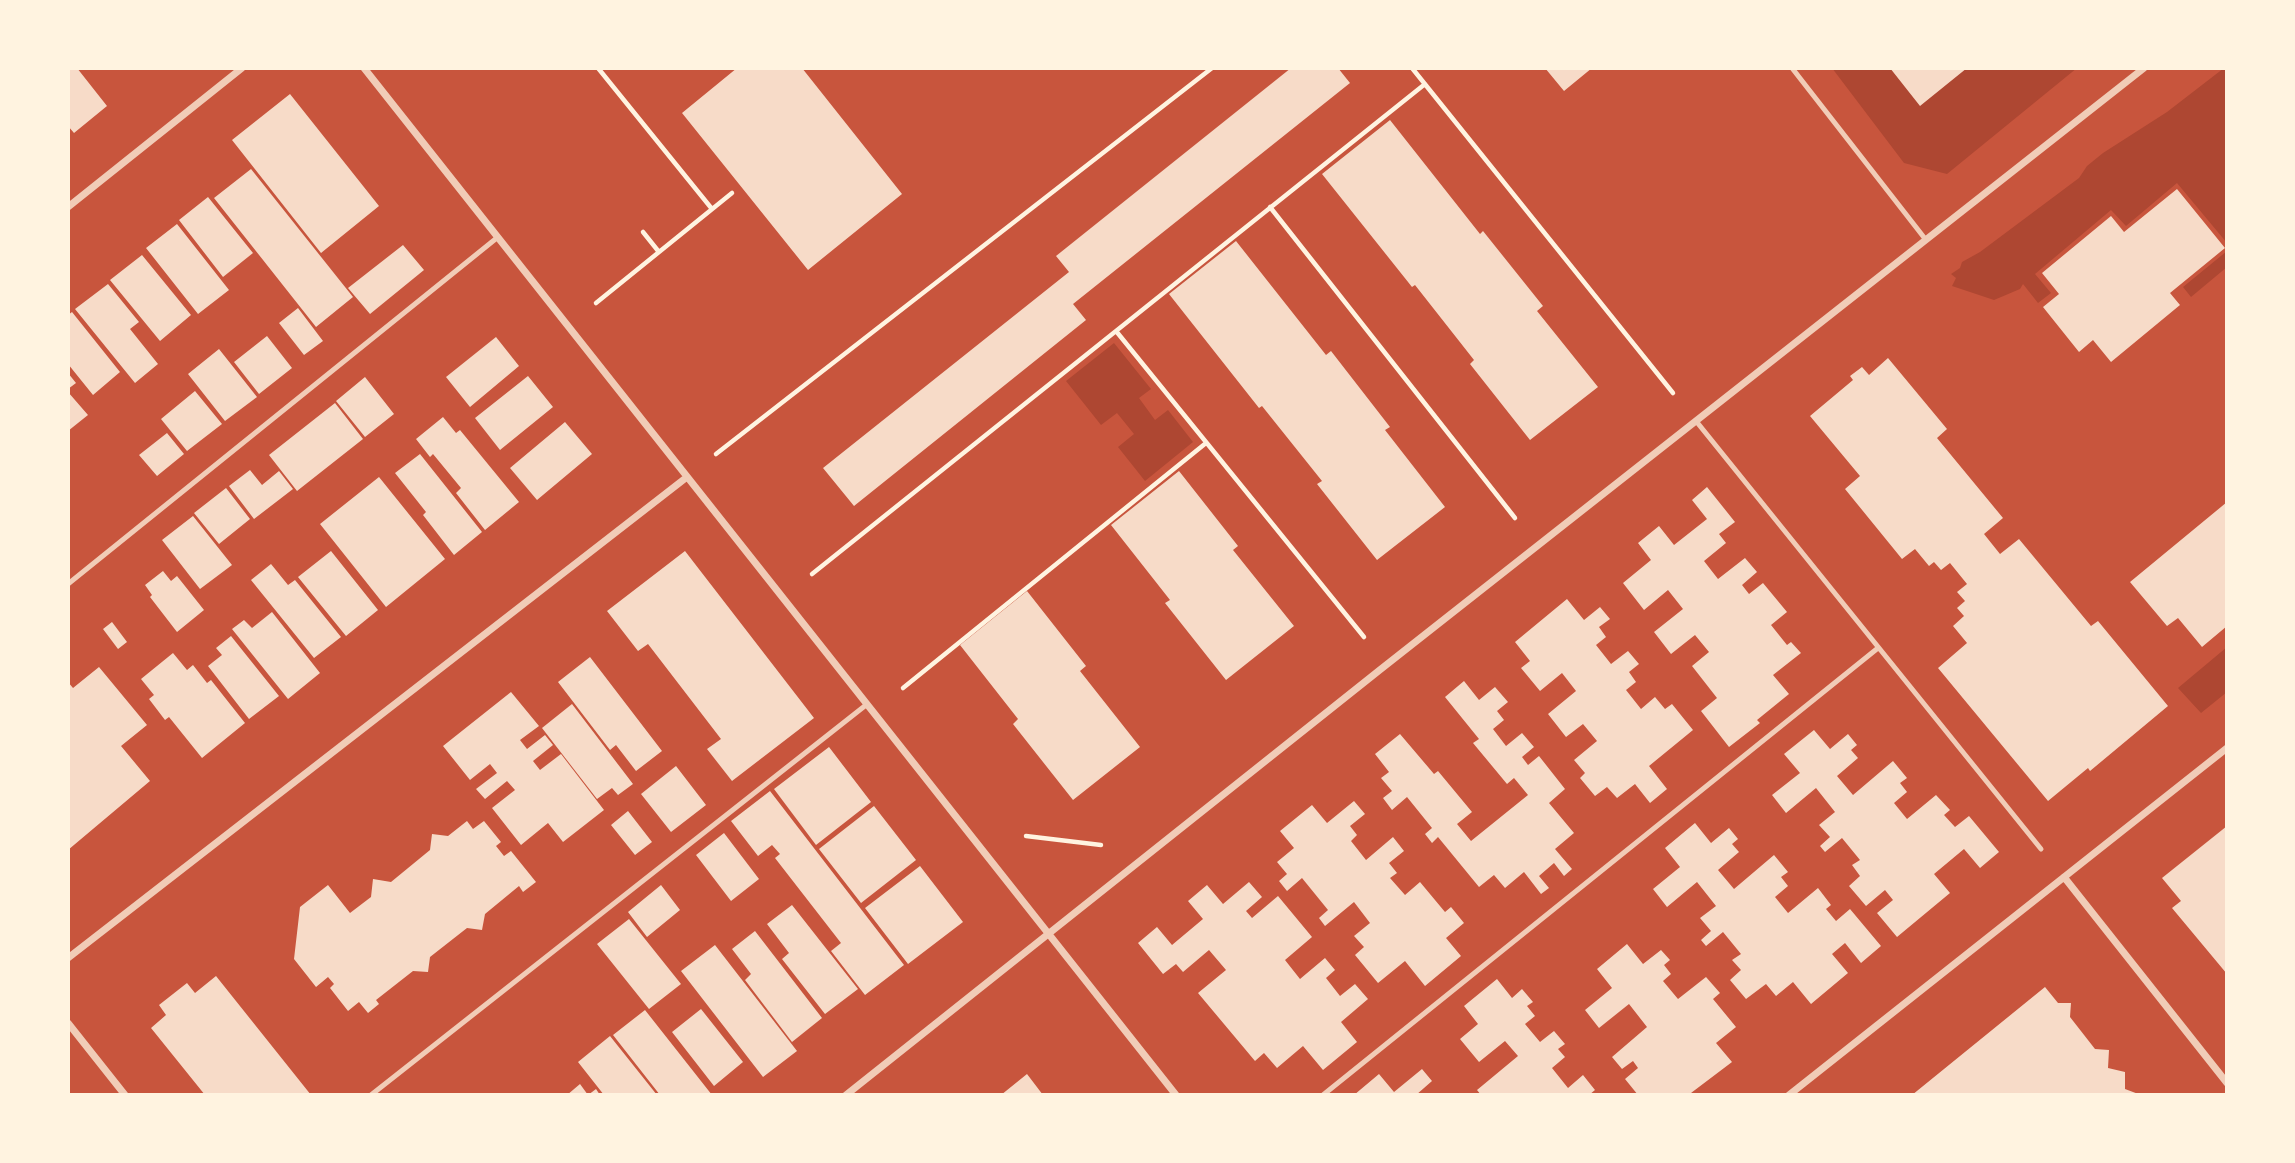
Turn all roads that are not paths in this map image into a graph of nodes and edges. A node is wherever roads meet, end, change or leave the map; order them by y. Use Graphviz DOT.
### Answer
graph roads {
  1 [pos="242,68"];
  2 [pos="364,68"];
  3 [pos="1792,68"];
  4 [pos="2144,68"];
  5 [pos="68,207"];
  6 [pos="498,237"];
  7 [pos="1926,240"];
  8 [pos="1696,421"];
  9 [pos="687,477"];
  10 [pos="68,584"];
  11 [pos="1878,648"];
  12 [pos="866,705"];
  13 [pos="2227,748"];
  14 [pos="2041,849"];
  15 [pos="2064,877"];
  16 [pos="1049,934"];
  17 [pos="68,958"];
  18 [pos="68,1023"];
  19 [pos="2227,1083"];
  20 [pos="125,1095"];
  21 [pos="371,1095"];
  22 [pos="846,1095"];
  23 [pos="1176,1095"];
  24 [pos="1323,1095"];
  25 [pos="1789,1095"];
  1 -- 5 [label="street"];
  2 -- 6 [label="street"];
  3 -- 7 [label="lane"];
  4 -- 7 [label="street"];
  6 -- 9 [label="street"];
  6 -- 10 [label="lane"];
  7 -- 8 [label="street"];
  8 -- 11 [label="lane"];
  8 -- 16 [label="street"];
  9 -- 12 [label="street"];
  9 -- 17 [label="street"];
  11 -- 14 [label="lane"];
  11 -- 24 [label="lane"];
  12 -- 16 [label="street"];
  12 -- 21 [label="lane"];
  13 -- 15 [label="street"];
  15 -- 19 [label="street"];
  15 -- 25 [label="street"];
  16 -- 22 [label="street"];
  16 -- 23 [label="street"];
  18 -- 20 [label="street"];
}
